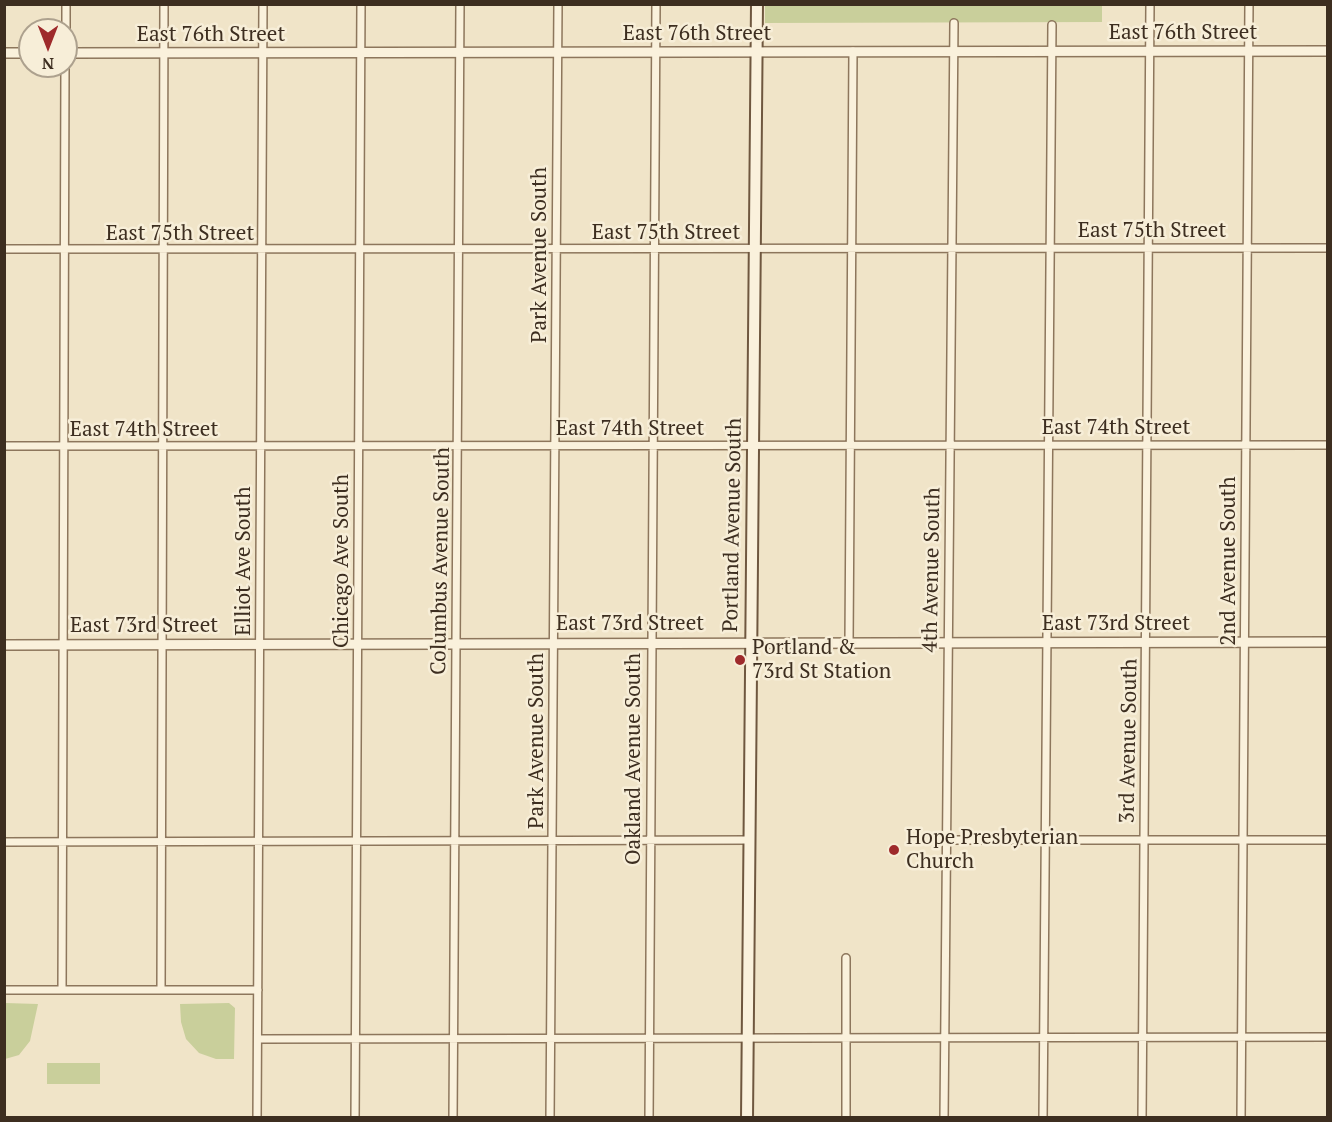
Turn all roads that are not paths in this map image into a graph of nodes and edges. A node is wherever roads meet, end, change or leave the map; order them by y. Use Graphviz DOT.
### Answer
graph roads {
  1 [pos="164,4"];
  2 [pos="263,4"];
  3 [pos="361,4"];
  4 [pos="460,4"];
  5 [pos="558,4"];
  6 [pos="656,4"];
  7 [pos="757,4"];
  8 [pos="1150,4"];
  9 [pos="1249,4"];
  10 [pos="954,23"];
  11 [pos="1052,25"];
  12 [pos="755,51"];
  13 [pos="853,51"];
  14 [pos="1150,51"];
  15 [pos="1248,51"];
  16 [pos="1328,51"];
  17 [pos="656,52"];
  18 [pos="954,52"];
  19 [pos="1052,52"];
  20 [pos="78,53"];
  21 [pos="164,53"];
  22 [pos="263,53"];
  23 [pos="360,53"];
  24 [pos="460,53"];
  25 [pos="558,53"];
  26 [pos="65,78"];
  27 [pos="852,247"];
  28 [pos="951,248"];
  29 [pos="1050,248"];
  30 [pos="1149,248"];
  31 [pos="1248,248"];
  32 [pos="1328,248"];
  33 [pos="4,249"];
  34 [pos="556,249"];
  35 [pos="654,249"];
  36 [pos="756,249"];
  37 [pos="262,250"];
  38 [pos="360,250"];
  39 [pos="65,251"];
  40 [pos="163,251"];
  41 [pos="459,251"];
  42 [pos="555,445"];
  43 [pos="653,445"];
  44 [pos="754,445"];
  45 [pos="851,445"];
  46 [pos="950,445"];
  47 [pos="1049,445"];
  48 [pos="1148,445"];
  49 [pos="1247,445"];
  50 [pos="1328,445"];
  51 [pos="4,446"];
  52 [pos="459,446"];
  53 [pos="64,447"];
  54 [pos="163,447"];
  55 [pos="261,447"];
  56 [pos="359,447"];
  57 [pos="554,642"];
  58 [pos="651,642"];
  59 [pos="751,642"];
  60 [pos="849,642"];
  61 [pos="948,642"];
  62 [pos="1047,642"];
  63 [pos="1146,642"];
  64 [pos="1245,642"];
  65 [pos="1328,642"];
  66 [pos="63,644"];
  67 [pos="162,644"];
  68 [pos="260,644"];
  69 [pos="358,644"];
  70 [pos="456,644"];
  71 [pos="4,645"];
  72 [pos="552,840"];
  73 [pos="650,840"];
  74 [pos="750,840"];
  75 [pos="946,840"];
  76 [pos="1046,840"];
  77 [pos="1144,840"];
  78 [pos="1244,840"];
  79 [pos="1328,840"];
  80 [pos="455,841"];
  81 [pos="4,842"];
  82 [pos="63,842"];
  83 [pos="161,842"];
  84 [pos="259,842"];
  85 [pos="357,842"];
  86 [pos="846,958"];
  87 [pos="4,990"];
  88 [pos="62,990"];
  89 [pos="161,990"];
  90 [pos="258,990"];
  91 [pos="551,1036"];
  92 [pos="649,1036"];
  93 [pos="747,1036"];
  94 [pos="846,1037"];
  95 [pos="945,1037"];
  96 [pos="1044,1037"];
  97 [pos="1143,1037"];
  98 [pos="1242,1037"];
  99 [pos="1328,1037"];
  100 [pos="258,1039"];
  101 [pos="356,1039"];
  102 [pos="454,1039"];
  103 [pos="257,1118"];
  104 [pos="355,1118"];
  105 [pos="453,1118"];
  106 [pos="550,1118"];
  107 [pos="649,1118"];
  108 [pos="747,1118"];
  109 [pos="846,1118"];
  110 [pos="944,1118"];
  111 [pos="1043,1118"];
  112 [pos="1142,1118"];
  113 [pos="1241,1118"];
  1 -- 21 [label="street"];
  2 -- 22 [label="street, Elliot Ave South"];
  3 -- 23 [label="street, Chicago Ave South"];
  4 -- 24 [label="street, Columbus Avenue South"];
  5 -- 25 [label="street, Park Avenue South"];
  6 -- 17 [label="street, Oakland Avenue South"];
  7 -- 12 [label="main road, Portland Avenue South"];
  8 -- 14 [label="street, 3rd Avenue South"];
  9 -- 15 [label="street, 2nd Avenue South"];
  10 -- 18 [label="street, 4th Avenue South"];
  11 -- 19 [label="street"];
  12 -- 13 [label="street, East 76th Street"];
  12 -- 17 [label="street, East 76th Street"];
  12 -- 36 [label="main road, Portland Avenue South"];
  13 -- 18 [label="street, East 76th Street"];
  13 -- 27 [label="street"];
  14 -- 15 [label="street, East 76th Street"];
  14 -- 19 [label="street, East 76th Street"];
  14 -- 30 [label="street, 3rd Avenue South"];
  15 -- 16 [label="street, East 76th Street"];
  15 -- 31 [label="street, 2nd Avenue South"];
  17 -- 25 [label="street, East 76th Street"];
  17 -- 35 [label="street, Oakland Avenue South"];
  18 -- 19 [label="street, East 76th Street"];
  18 -- 28 [label="street, 4th Avenue South"];
  19 -- 29 [label="street"];
  20 -- 21 [label="street, East 76th Street"];
  21 -- 22 [label="street, East 76th Street"];
  21 -- 40 [label="street"];
  22 -- 23 [label="street, East 76th Street"];
  22 -- 37 [label="street, Elliot Ave South"];
  23 -- 24 [label="street, East 76th Street"];
  23 -- 38 [label="street, Chicago Ave South"];
  24 -- 25 [label="street, East 76th Street"];
  24 -- 41 [label="street, Columbus Avenue South"];
  25 -- 34 [label="street, Park Avenue South"];
  26 -- 39 [label="street"];
  27 -- 28 [label="street, East 75th Street"];
  27 -- 36 [label="street, East 75th Street"];
  27 -- 45 [label="street"];
  28 -- 29 [label="street, East 75th Street"];
  28 -- 46 [label="street, 4th Avenue South"];
  29 -- 30 [label="street, East 75th Street"];
  29 -- 47 [label="street"];
  30 -- 31 [label="street, East 75th Street"];
  30 -- 48 [label="street, 3rd Avenue South"];
  31 -- 32 [label="street, East 75th Street"];
  31 -- 49 [label="street, 2nd Avenue South"];
  33 -- 39 [label="street, East 75th Street"];
  34 -- 35 [label="street, East 75th Street"];
  34 -- 41 [label="street, East 75th Street"];
  34 -- 42 [label="street, Park Avenue South"];
  35 -- 36 [label="street, East 75th Street"];
  35 -- 43 [label="street, Oakland Avenue South"];
  36 -- 44 [label="main road, Portland Avenue South"];
  37 -- 38 [label="street, East 75th Street"];
  37 -- 40 [label="street, East 75th Street"];
  37 -- 55 [label="street, Elliot Ave South"];
  38 -- 41 [label="street, East 75th Street"];
  38 -- 56 [label="street, Chicago Ave South"];
  39 -- 40 [label="street, East 75th Street"];
  39 -- 53 [label="street"];
  40 -- 54 [label="street"];
  41 -- 52 [label="street, Columbus Avenue South"];
  42 -- 43 [label="street, East 74th Street"];
  42 -- 52 [label="street, East 74th Street"];
  42 -- 57 [label="street, Park Avenue South"];
  43 -- 44 [label="street, East 74th Street"];
  43 -- 58 [label="street, Oakland Avenue South"];
  44 -- 45 [label="street, East 74th Street"];
  44 -- 59 [label="main road, Portland Avenue South"];
  45 -- 46 [label="street, East 74th Street"];
  45 -- 60 [label="street"];
  46 -- 47 [label="street, East 74th Street"];
  46 -- 61 [label="street, 4th Avenue South"];
  47 -- 48 [label="street, East 74th Street"];
  47 -- 62 [label="street"];
  48 -- 49 [label="street, East 74th Street"];
  48 -- 63 [label="street, 3rd Avenue South"];
  49 -- 50 [label="street, East 74th Street"];
  49 -- 64 [label="street, 2nd Avenue South"];
  51 -- 53 [label="street, East 74th Street"];
  52 -- 56 [label="street, East 74th Street"];
  52 -- 70 [label="street, Columbus Avenue South"];
  53 -- 54 [label="street, East 74th Street"];
  53 -- 66 [label="street"];
  54 -- 55 [label="street, East 74th Street"];
  54 -- 67 [label="street"];
  55 -- 56 [label="street, East 74th Street"];
  55 -- 68 [label="street, Elliot Ave South"];
  56 -- 69 [label="street, Chicago Ave South"];
  57 -- 58 [label="street, East 73rd Street"];
  57 -- 70 [label="street, East 73rd Street"];
  57 -- 72 [label="street, Park Avenue South"];
  58 -- 59 [label="street, East 73rd Street"];
  58 -- 73 [label="street, Oakland Avenue South"];
  59 -- 60 [label="street, East 73rd Street"];
  59 -- 74 [label="main road, Portland Avenue South"];
  60 -- 61 [label="street, East 73rd Street"];
  61 -- 62 [label="street, East 73rd Street"];
  61 -- 75 [label="street, 4th Avenue South"];
  62 -- 63 [label="street, East 73rd Street"];
  62 -- 76 [label="street"];
  63 -- 64 [label="street, East 73rd Street"];
  63 -- 77 [label="street, 3rd Avenue South"];
  64 -- 65 [label="street, East 73rd Street"];
  64 -- 78 [label="street, 2nd Avenue South"];
  66 -- 67 [label="street, East 73rd Street"];
  66 -- 71 [label="street, East 73rd Street"];
  66 -- 82 [label="street"];
  67 -- 68 [label="street, East 73rd Street"];
  67 -- 83 [label="street"];
  68 -- 69 [label="street, East 73rd Street"];
  68 -- 84 [label="street, Elliot Ave South"];
  69 -- 70 [label="street, East 73rd Street"];
  69 -- 85 [label="street, Chicago Ave South"];
  70 -- 80 [label="street, Columbus Avenue South"];
  72 -- 73 [label="street"];
  72 -- 80 [label="street"];
  72 -- 91 [label="street, Park Avenue South"];
  73 -- 74 [label="street"];
  73 -- 92 [label="street, Oakland Avenue South"];
  74 -- 93 [label="main road, Portland Avenue South"];
  75 -- 76 [label="street"];
  75 -- 95 [label="street, 4th Avenue South"];
  76 -- 77 [label="street"];
  76 -- 96 [label="street"];
  77 -- 78 [label="street"];
  77 -- 97 [label="street, 3rd Avenue South"];
  78 -- 79 [label="street"];
  78 -- 98 [label="street, 2nd Avenue South"];
  80 -- 85 [label="street"];
  80 -- 102 [label="street, Columbus Avenue South"];
  81 -- 82 [label="street"];
  82 -- 83 [label="street"];
  82 -- 88 [label="street"];
  83 -- 84 [label="street"];
  83 -- 89 [label="street"];
  84 -- 85 [label="street"];
  84 -- 90 [label="street, Elliot Ave South"];
  85 -- 101 [label="street, Chicago Ave South"];
  86 -- 94 [label="street"];
  87 -- 88 [label="street"];
  88 -- 89 [label="street"];
  89 -- 90 [label="street"];
  90 -- 100 [label="street, Elliot Ave South"];
  91 -- 92 [label="street"];
  91 -- 102 [label="street"];
  91 -- 106 [label="street, Park Avenue South"];
  92 -- 93 [label="street"];
  92 -- 107 [label="street, Oakland Avenue South"];
  93 -- 94 [label="street"];
  93 -- 108 [label="main road, Portland Avenue South"];
  94 -- 95 [label="street"];
  94 -- 109 [label="street"];
  95 -- 96 [label="street"];
  95 -- 110 [label="street, 4th Avenue South"];
  96 -- 97 [label="street"];
  96 -- 111 [label="street"];
  97 -- 98 [label="street"];
  97 -- 112 [label="street, 3rd Avenue South"];
  98 -- 99 [label="street"];
  98 -- 113 [label="street, 2nd Avenue South"];
  100 -- 101 [label="street"];
  100 -- 103 [label="street, Elliot Ave South"];
  101 -- 102 [label="street"];
  101 -- 104 [label="street, Chicago Ave South"];
  102 -- 105 [label="street, Columbus Avenue South"];
}
